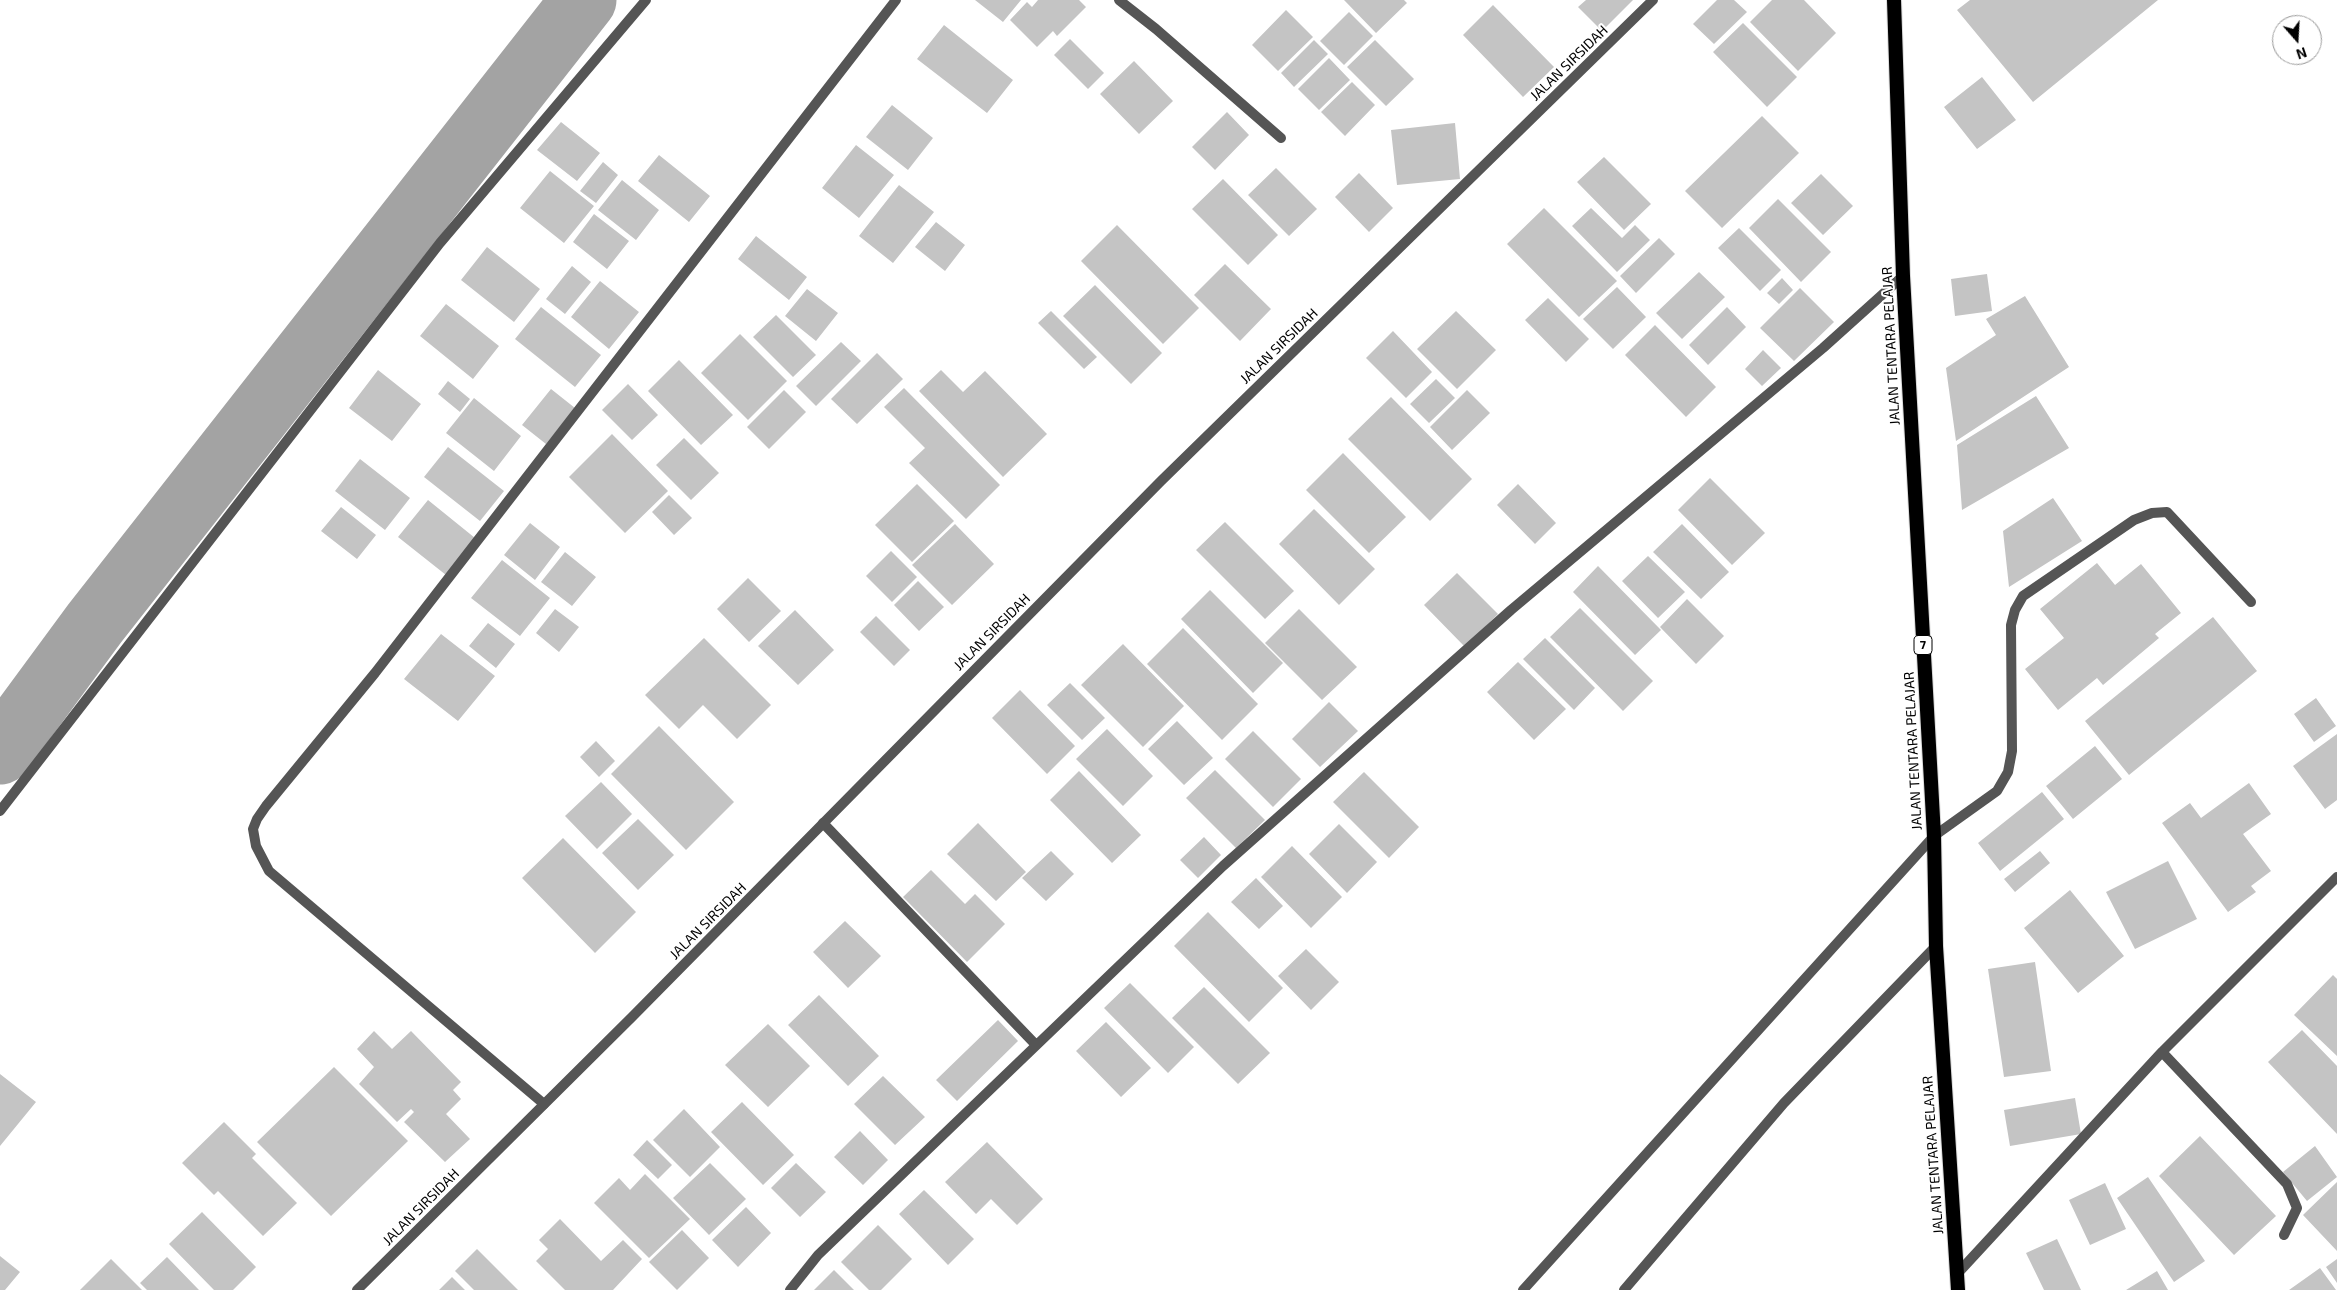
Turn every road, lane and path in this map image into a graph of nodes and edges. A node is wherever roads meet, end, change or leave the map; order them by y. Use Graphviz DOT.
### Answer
graph roads {
  1 [pos="646,0"];
  2 [pos="896,0"];
  3 [pos="1119,0"];
  4 [pos="1653,0"];
  5 [pos="1894,0"];
  6 [pos="1281,138"];
  7 [pos="1903,276"];
  8 [pos="2251,602"];
  9 [pos="0,811"];
  10 [pos="823,823"];
  11 [pos="1934,836"];
  12 [pos="2337,877"];
  13 [pos="1936,946"];
  14 [pos="1036,1045"];
  15 [pos="2162,1052"];
  16 [pos="544,1104"];
  17 [pos="2284,1234"];
  18 [pos="1957,1274"];
  19 [pos="357,1290"];
  20 [pos="790,1290"];
  21 [pos="1523,1290"];
  22 [pos="1624,1290"];
  23 [pos="1958,1290"];
  1 -- 9 [label="street"];
  2 -- 16 [label="street"];
  3 -- 6 [label="street"];
  4 -- 10 [label="street, JALAN SIRSIDAH"];
  5 -- 7 [label="highway, JALAN TENTARA PELAJAR / 7"];
  7 -- 11 [label="highway, JALAN TENTARA PELAJAR / 7"];
  7 -- 14 [label="street"];
  8 -- 11 [label="street"];
  10 -- 14 [label="street"];
  10 -- 16 [label="street, JALAN SIRSIDAH"];
  11 -- 13 [label="highway, JALAN TENTARA PELAJAR / 7"];
  11 -- 21 [label="street"];
  12 -- 15 [label="street"];
  13 -- 18 [label="highway, JALAN TENTARA PELAJAR / 7"];
  13 -- 22 [label="street"];
  14 -- 20 [label="street"];
  15 -- 17 [label="street"];
  15 -- 18 [label="street"];
  16 -- 19 [label="street, JALAN SIRSIDAH"];
  18 -- 23 [label="highway, JALAN TENTARA PELAJAR / 7"];
}
